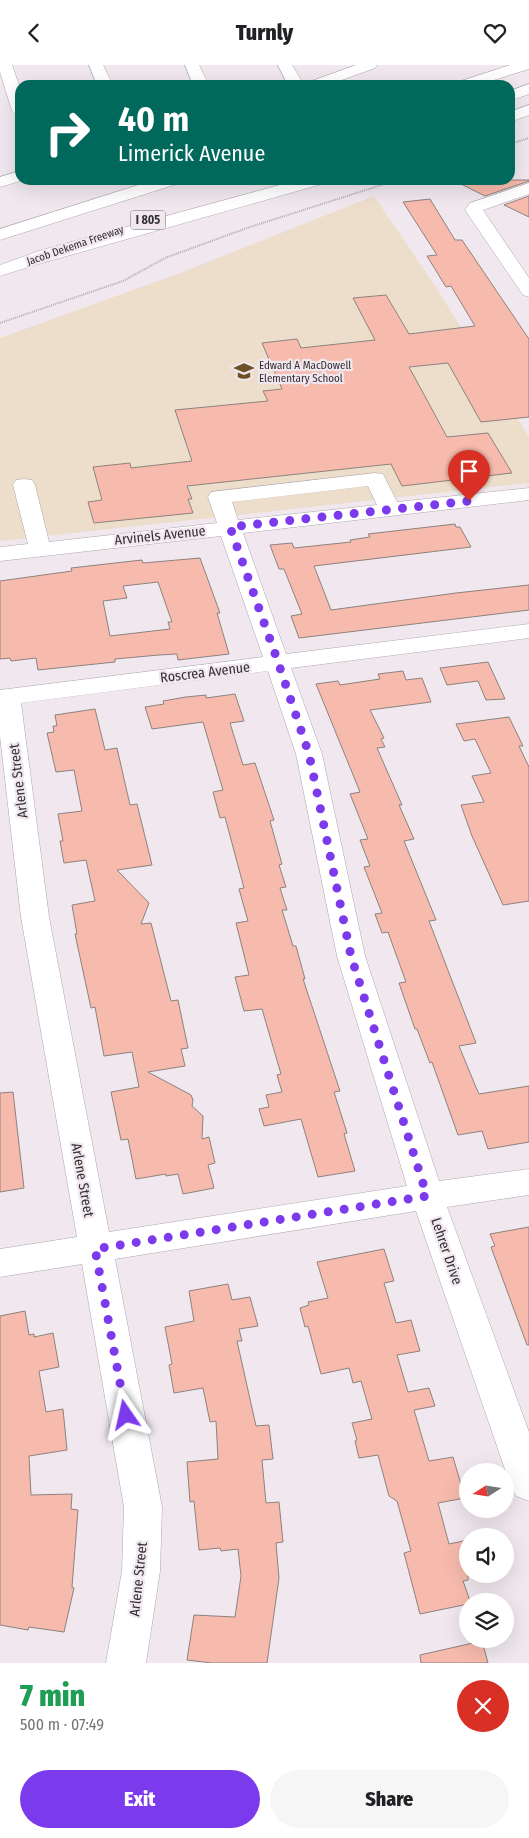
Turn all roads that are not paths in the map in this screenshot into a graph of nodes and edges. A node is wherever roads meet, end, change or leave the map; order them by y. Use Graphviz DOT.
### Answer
graph roads {
  1 [pos="5,65"];
  2 [pos="96,65"];
  3 [pos="192,65"];
  4 [pos="285,65"];
  5 [pos="370,65"];
  6 [pos="494,65"];
  7 [pos="525,65"];
  8 [pos="103,80"];
  9 [pos="199,80"];
  10 [pos="293,80"];
  11 [pos="328,80"];
  12 [pos="464,80"];
  13 [pos="469,80"];
  14 [pos="529,89"];
  15 [pos="515,94"];
  16 [pos="15,96"];
  17 [pos="529,111"];
  18 [pos="515,115"];
  19 [pos="529,118"];
  20 [pos="515,122"];
  21 [pos="15,178"];
  22 [pos="0,182"];
  23 [pos="155,185"];
  24 [pos="249,185"];
  25 [pos="298,185"];
  26 [pos="529,188"];
  27 [pos="0,235"];
  28 [pos="32,260"];
  29 [pos="0,271"];
  30 [pos="529,291"];
  31 [pos="24,485"];
  32 [pos="529,494"];
  33 [pos="390,510"];
  34 [pos="230,527"];
  35 [pos="40,549"];
  36 [pos="0,554"];
  37 [pos="526,639"];
  38 [pos="278,662"];
  39 [pos="4,697"];
  40 [pos="529,1182"];
  41 [pos="427,1196"];
  42 [pos="95,1249"];
  43 [pos="0,1263"];
  44 [pos="529,1484"];
  45 [pos="126,1663"];
  1 -- 16 [label="main road"];
  2 -- 8 [label="main road"];
  3 -- 9 [label="main road"];
  4 -- 10 [label="main road"];
  5 -- 11 [label="main road"];
  6 -- 12 [label="main road"];
  7 -- 13 [label="main road"];
  14 -- 15 [label="main road"];
  17 -- 18 [label="main road"];
  19 -- 20 [label="main road"];
  21 -- 22 [label="main road"];
  23 -- 27 [label="main road, I 805"];
  24 -- 28 [label="main road, Jacob Dekema Freeway / I 805"];
  25 -- 28 [label="main road"];
  26 -- 30 [label="main road"];
  28 -- 29 [label="main road, Jacob Dekema Freeway / I 805"];
  31 -- 35 [label="main road"];
  32 -- 33 [label="main road, Arvinels Avenue"];
  33 -- 34 [label="main road, Arvinels Avenue"];
  33 -- 34 [label="main road, Lehrer Drive"];
  34 -- 35 [label="main road, Arvinels Avenue"];
  34 -- 38 [label="main road, Lehrer Drive"];
  35 -- 36 [label="main road, Arvinels Avenue"];
  37 -- 38 [label="main road, Roscrea Avenue"];
  38 -- 39 [label="main road, Roscrea Avenue"];
  38 -- 41 [label="main road, Lehrer Drive"];
  39 -- 42 [label="main road, Arlene Street"];
  40 -- 41 [label="main road"];
  41 -- 42 [label="main road"];
  41 -- 44 [label="main road, Lehrer Drive"];
  42 -- 43 [label="main road"];
  42 -- 45 [label="main road, Arlene Street"];
}
